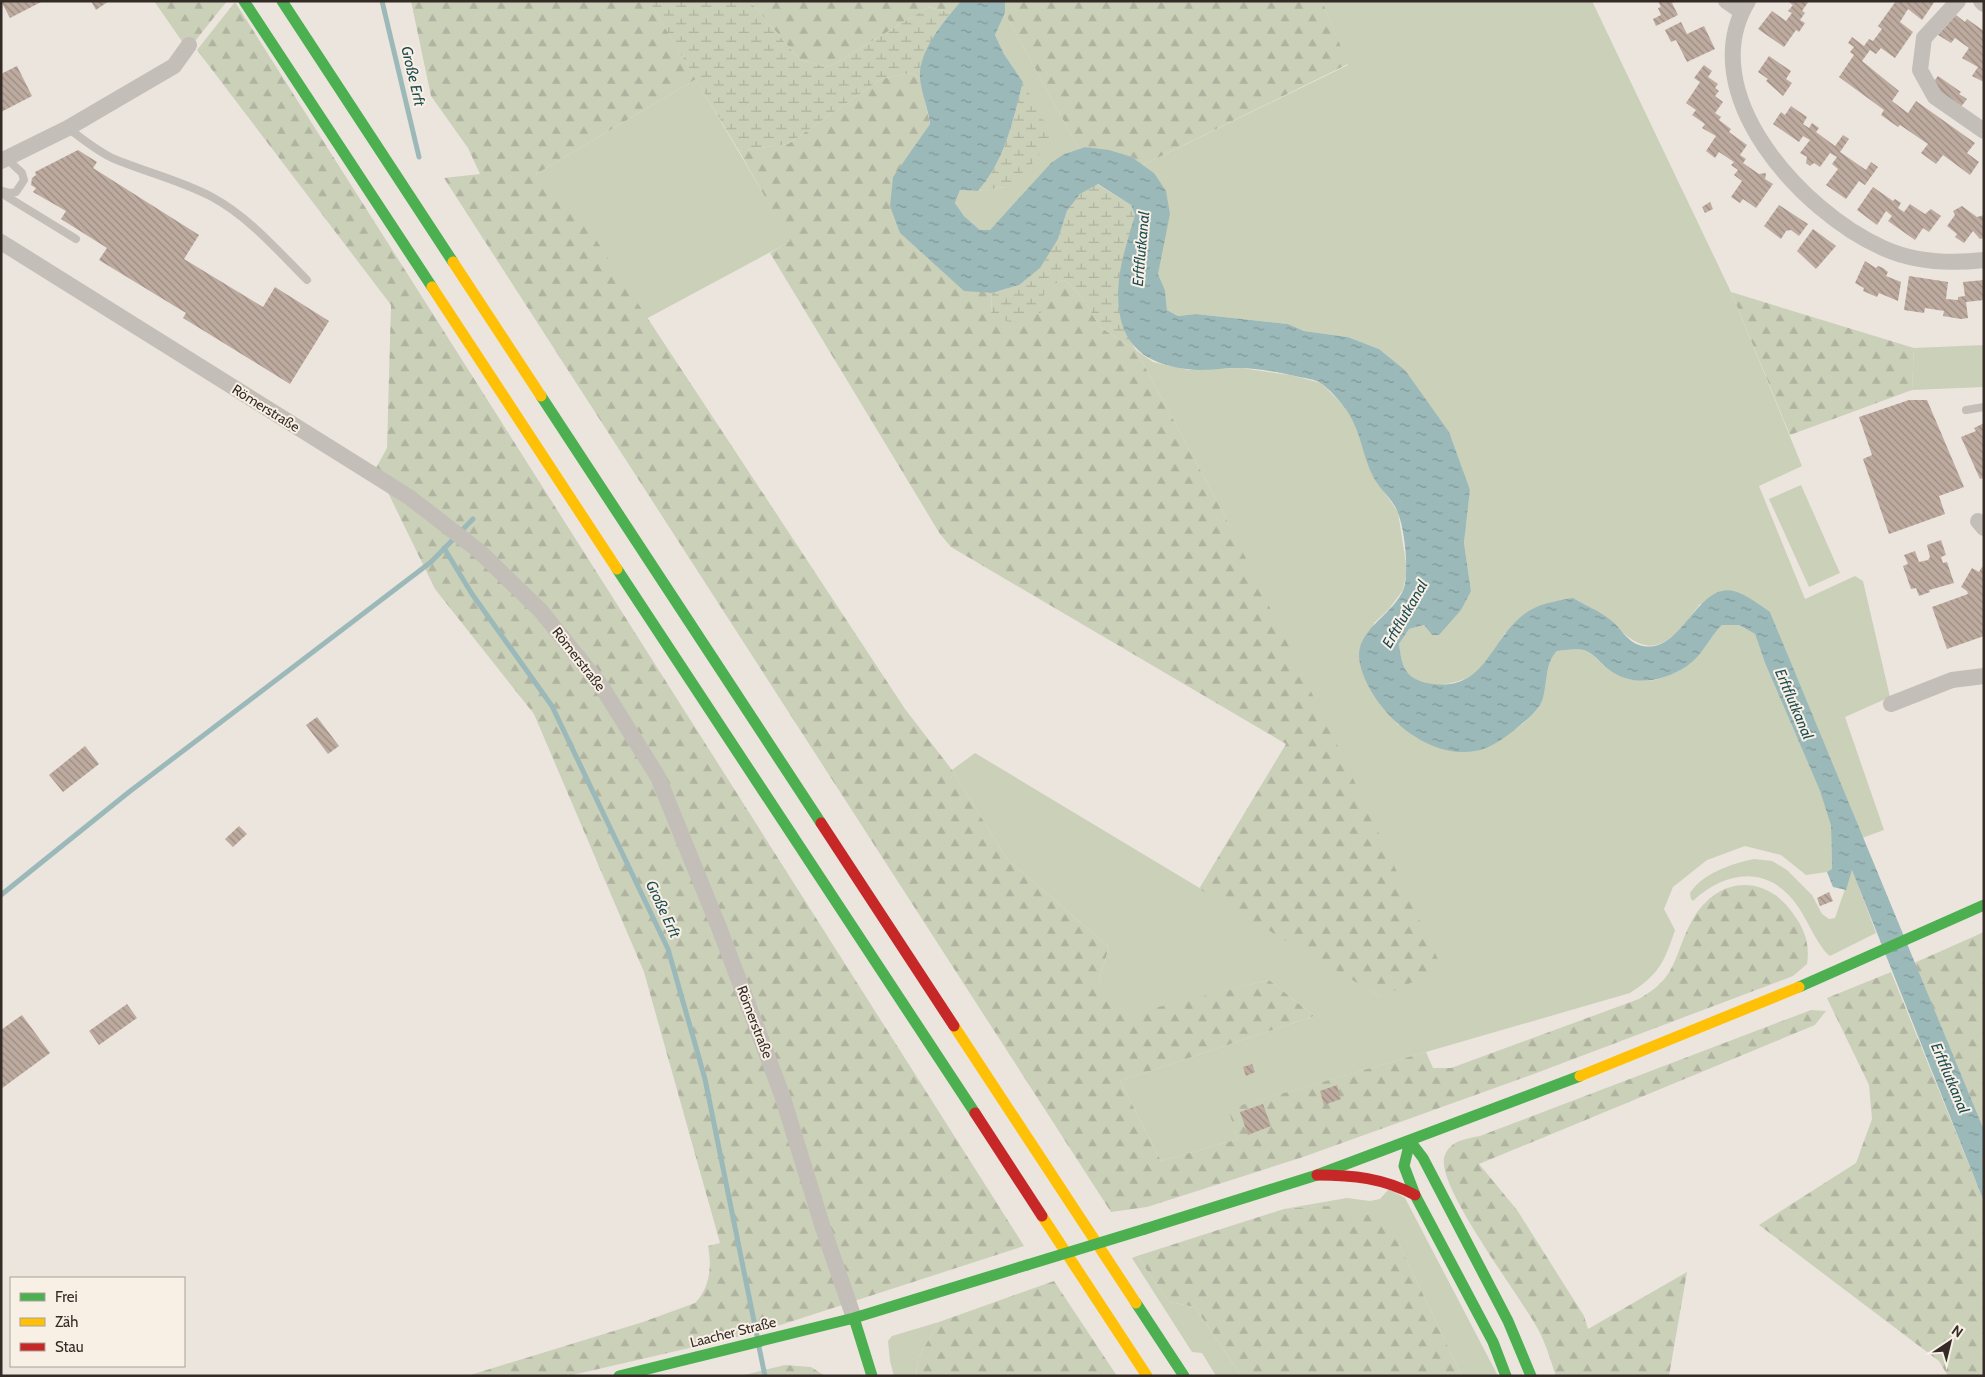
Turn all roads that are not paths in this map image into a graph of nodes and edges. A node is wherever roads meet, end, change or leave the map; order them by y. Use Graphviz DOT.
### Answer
graph roads {
  1 [pos="244,1"];
  2 [pos="282,1"];
  3 [pos="1726,1"];
  4 [pos="1958,1"];
  5 [pos="1981,1"];
  6 [pos="1984,4"];
  7 [pos="1745,7"];
  8 [pos="189,45"];
  9 [pos="68,128"];
  10 [pos="1984,131"];
  11 [pos="4,160"];
  12 [pos="3,191"];
  13 [pos="76,239"];
  14 [pos="1,242"];
  15 [pos="1984,260"];
  16 [pos="307,280"];
  17 [pos="1984,407"];
  18 [pos="1966,410"];
  19 [pos="1984,676"];
  20 [pos="1891,704"];
  21 [pos="1984,905"];
  22 [pos="1410,1141"];
  23 [pos="1317,1174"];
  24 [pos="1416,1195"];
  25 [pos="854,1318"];
  26 [pos="619,1376"];
  27 [pos="872,1376"];
  28 [pos="1147,1376"];
  29 [pos="1184,1376"];
  30 [pos="1506,1376"];
  31 [pos="1531,1376"];
  1 -- 28 [label="main road"];
  2 -- 29 [label="main road"];
  3 -- 7 [label="street"];
  4 -- 10 [label="street"];
  5 -- 6 [label="street"];
  7 -- 15 [label="street"];
  8 -- 9 [label="street"];
  9 -- 11 [label="street"];
  9 -- 16 [label="lane"];
  11 -- 12 [label="lane"];
  12 -- 13 [label="lane"];
  14 -- 25 [label="street, Römerstraße"];
  17 -- 18 [label="lane"];
  19 -- 20 [label="street"];
  21 -- 22 [label="main road, Laacher Straße"];
  22 -- 23 [label="main road, Laacher Straße"];
  22 -- 24 [label="main road"];
  22 -- 31 [label="main road"];
  23 -- 24 [label="main road"];
  23 -- 25 [label="main road, Laacher Straße, bridge"];
  24 -- 30 [label="main road"];
  25 -- 26 [label="main road, Laacher Straße"];
  25 -- 27 [label="main road"];
}
